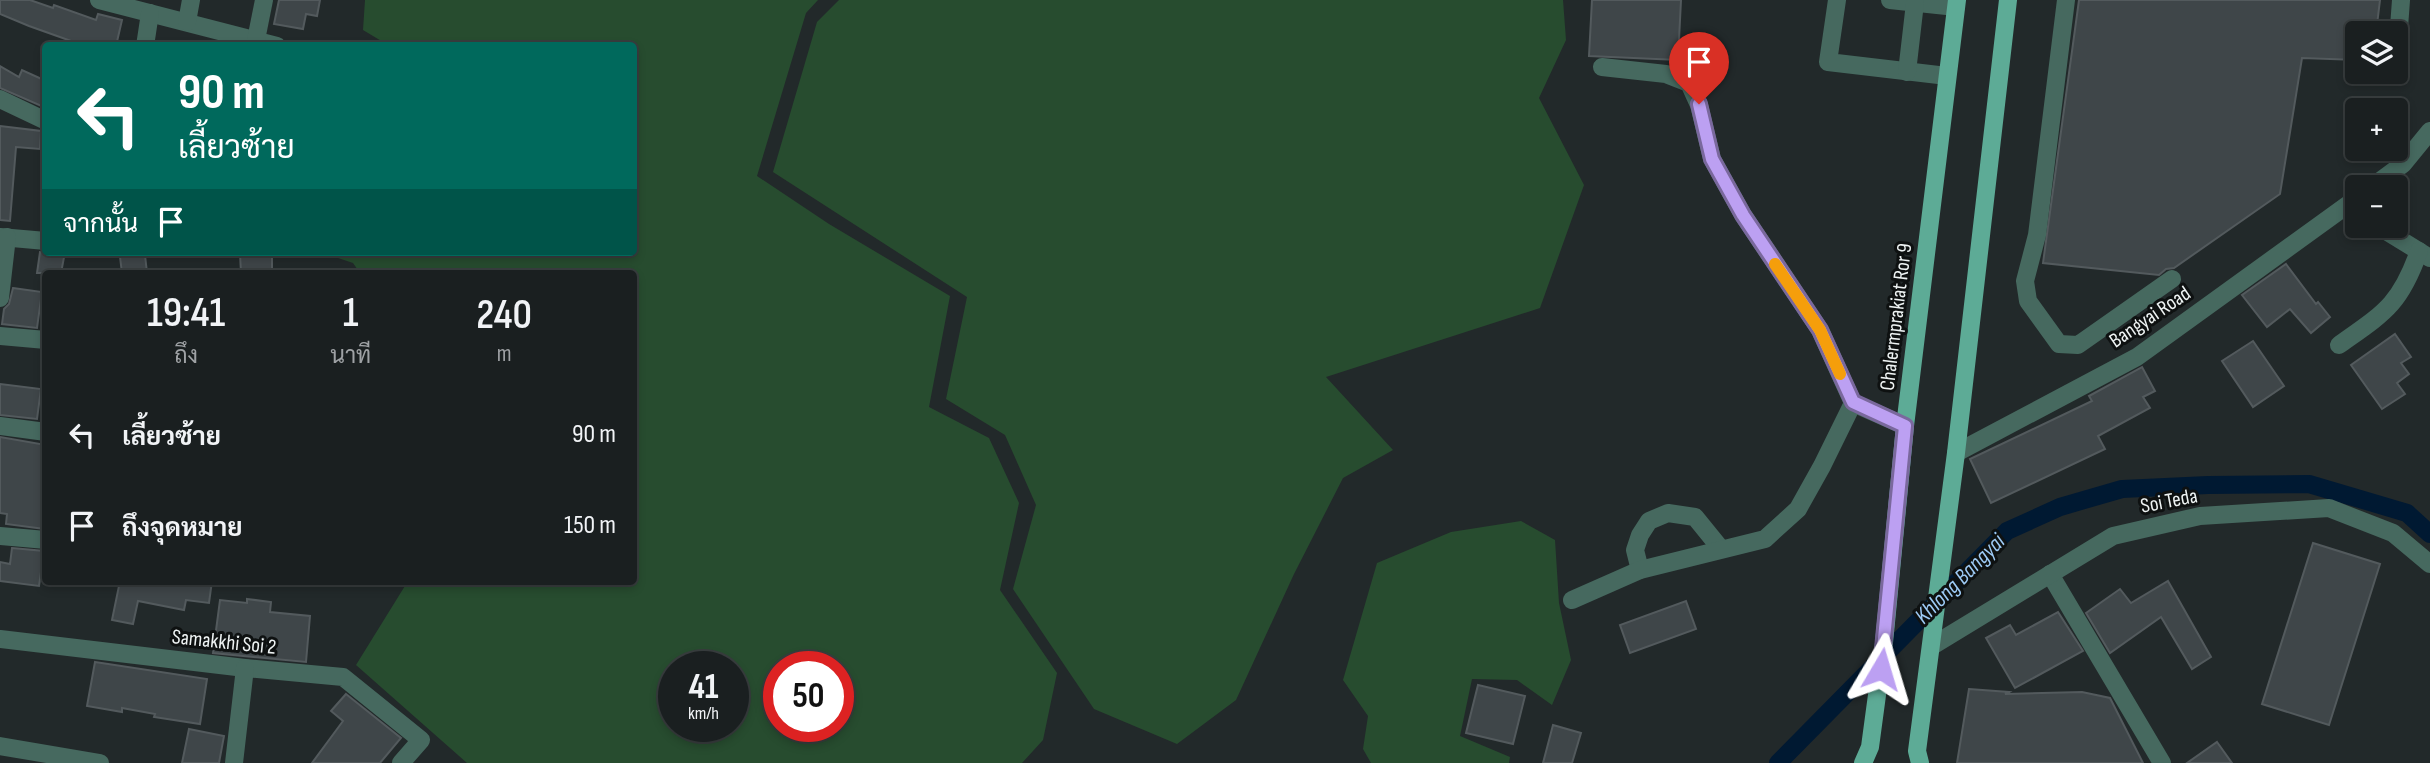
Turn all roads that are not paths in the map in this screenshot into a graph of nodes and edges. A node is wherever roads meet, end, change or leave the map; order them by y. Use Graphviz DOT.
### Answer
graph roads {
  1 [pos="99,0"];
  2 [pos="191,0"];
  3 [pos="264,0"];
  4 [pos="1837,0"];
  5 [pos="1890,0"];
  6 [pos="2008,0"];
  7 [pos="2066,0"];
  8 [pos="2401,0"];
  9 [pos="1915,3"];
  10 [pos="1956,4"];
  11 [pos="150,13"];
  12 [pos="2399,21"];
  13 [pos="187,22"];
  14 [pos="256,40"];
  15 [pos="146,42"];
  16 [pos="263,42"];
  17 [pos="1602,67"];
  18 [pos="1907,72"];
  19 [pos="1947,76"];
  20 [pos="0,99"];
  21 [pos="42,119"];
  22 [pos="2430,131"];
  23 [pos="2388,175"];
  24 [pos="2345,212"];
  25 [pos="4,237"];
  26 [pos="2398,238"];
  27 [pos="42,241"];
  28 [pos="2424,254"];
  29 [pos="2172,279"];
  30 [pos="0,298"];
  31 [pos="0,336"];
  32 [pos="42,340"];
  33 [pos="2339,345"];
  34 [pos="1853,402"];
  35 [pos="0,426"];
  36 [pos="1905,426"];
  37 [pos="42,431"];
  38 [pos="1956,453"];
  39 [pos="0,536"];
  40 [pos="42,541"];
  41 [pos="1721,550"];
  42 [pos="2430,564"];
  43 [pos="1640,570"];
  44 [pos="2050,574"];
  45 [pos="1572,600"];
  46 [pos="0,639"];
  47 [pos="1932,646"];
  48 [pos="245,668"];
  49 [pos="0,746"];
  50 [pos="1869,758"];
  51 [pos="1916,759"];
  52 [pos="100,763"];
  53 [pos="233,763"];
  54 [pos="401,763"];
  55 [pos="2162,763"];
  1 -- 11 [label="street"];
  2 -- 13 [label="street"];
  3 -- 14 [label="street"];
  4 -- 18 [label="street"];
  5 -- 9 [label="street"];
  6 -- 38 [label="main road"];
  7 -- 29 [label="street"];
  8 -- 12 [label="street"];
  9 -- 10 [label="street"];
  9 -- 18 [label="street"];
  10 -- 19 [label="main road, Chalermprakiat Ror 9"];
  11 -- 13 [label="street"];
  11 -- 15 [label="street"];
  13 -- 14 [label="street"];
  14 -- 16 [label="street"];
  17 -- 34 [label="street"];
  18 -- 19 [label="street"];
  19 -- 36 [label="main road, Chalermprakiat Ror 9"];
  20 -- 21 [label="street"];
  22 -- 23 [label="street"];
  24 -- 38 [label="street, Bangyai Road"];
  25 -- 27 [label="street"];
  25 -- 30 [label="street"];
  26 -- 28 [label="street"];
  28 -- 33 [label="street"];
  31 -- 32 [label="street"];
  34 -- 36 [label="street"];
  34 -- 41 [label="street"];
  35 -- 37 [label="street"];
  36 -- 50 [label="main road, Chalermprakiat Ror 9"];
  38 -- 47 [label="main road"];
  39 -- 40 [label="street"];
  41 -- 43 [label="street"];
  41 -- 43 [label="street"];
  42 -- 44 [label="street, Soi Teda"];
  43 -- 45 [label="street"];
  44 -- 47 [label="street, Soi Teda"];
  44 -- 55 [label="street"];
  46 -- 48 [label="street, Samakkhi Soi 2"];
  47 -- 51 [label="main road"];
  48 -- 53 [label="street"];
  48 -- 54 [label="street, Samakkhi Soi 2"];
  49 -- 52 [label="street"];
}
